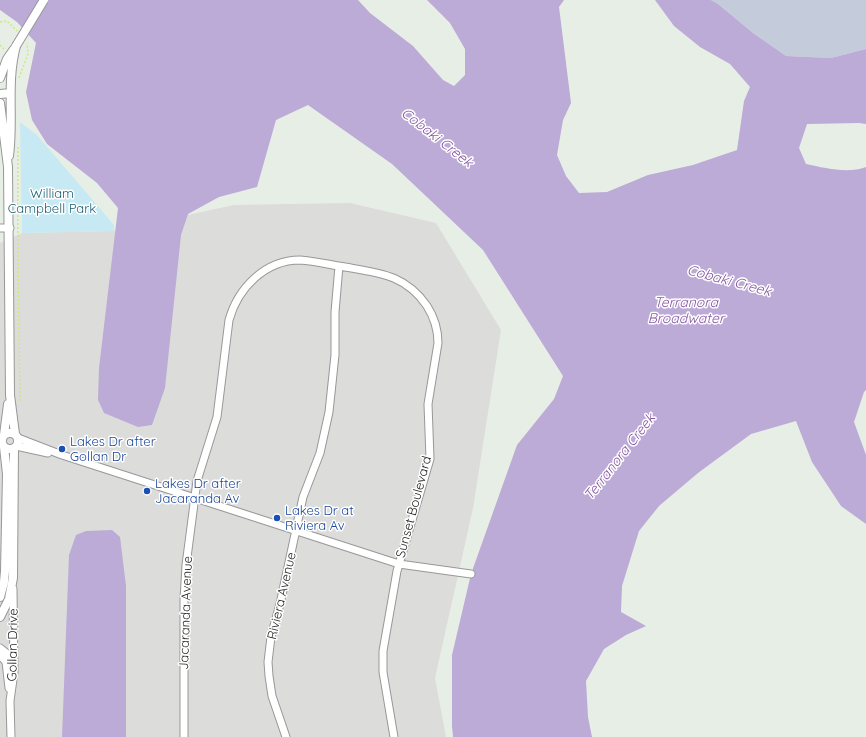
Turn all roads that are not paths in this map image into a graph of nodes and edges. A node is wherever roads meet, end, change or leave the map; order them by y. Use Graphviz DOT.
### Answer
graph roads {
  1 [pos="44,0"];
  2 [pos="16,46"];
  3 [pos="0,78"];
  4 [pos="10,93"];
  5 [pos="0,94"];
  6 [pos="0,103"];
  7 [pos="8,167"];
  8 [pos="0,228"];
  9 [pos="10,228"];
  10 [pos="339,266"];
  11 [pos="10,395"];
  12 [pos="4,435"];
  13 [pos="16,442"];
  14 [pos="4,447"];
  15 [pos="194,499"];
  16 [pos="296,532"];
  17 [pos="399,564"];
  18 [pos="471,574"];
  19 [pos="5,575"];
  20 [pos="13,578"];
  21 [pos="0,597"];
  22 [pos="4,604"];
  23 [pos="0,617"];
  24 [pos="0,648"];
  25 [pos="0,655"];
  26 [pos="14,666"];
  27 [pos="10,700"];
  28 [pos="11,737"];
  29 [pos="184,737"];
  30 [pos="286,737"];
  31 [pos="394,737"];
  1 -- 2 [label="street, bridge"];
  2 -- 3 [label="street"];
  2 -- 4 [label="street"];
  4 -- 5 [label="street"];
  4 -- 7 [label="street"];
  6 -- 7 [label="street, Gollan Drive"];
  7 -- 9 [label="street, Gollan Drive"];
  8 -- 9 [label="street"];
  9 -- 11 [label="street, Gollan Drive"];
  10 -- 15 [label="street, Jacaranda Avenue"];
  10 -- 16 [label="street, Riviera Avenue"];
  10 -- 17 [label="street, Sunset Boulevard"];
  11 -- 12 [label="street, Gollan Drive"];
  11 -- 13 [label="street, Gollan Drive"];
  12 -- 13 [label="street"];
  12 -- 14 [label="street, Gollan Drive"];
  13 -- 14 [label="street"];
  13 -- 15 [label="street"];
  13 -- 20 [label="street, Gollan Drive"];
  14 -- 19 [label="street, Gollan Drive"];
  15 -- 16 [label="street"];
  15 -- 29 [label="street, Jacaranda Avenue"];
  16 -- 17 [label="street"];
  16 -- 30 [label="street, Riviera Avenue"];
  17 -- 18 [label="street"];
  17 -- 31 [label="street, Sunset Boulevard"];
  19 -- 21 [label="street, Gollan Drive"];
  19 -- 22 [label="street"];
  20 -- 22 [label="street, Gollan Drive"];
  20 -- 26 [label="street, Gollan Drive"];
  22 -- 23 [label="street"];
  24 -- 26 [label="street"];
  25 -- 27 [label="street"];
  26 -- 27 [label="street, Gollan Drive"];
  27 -- 28 [label="street, Gollan Drive"];
}
